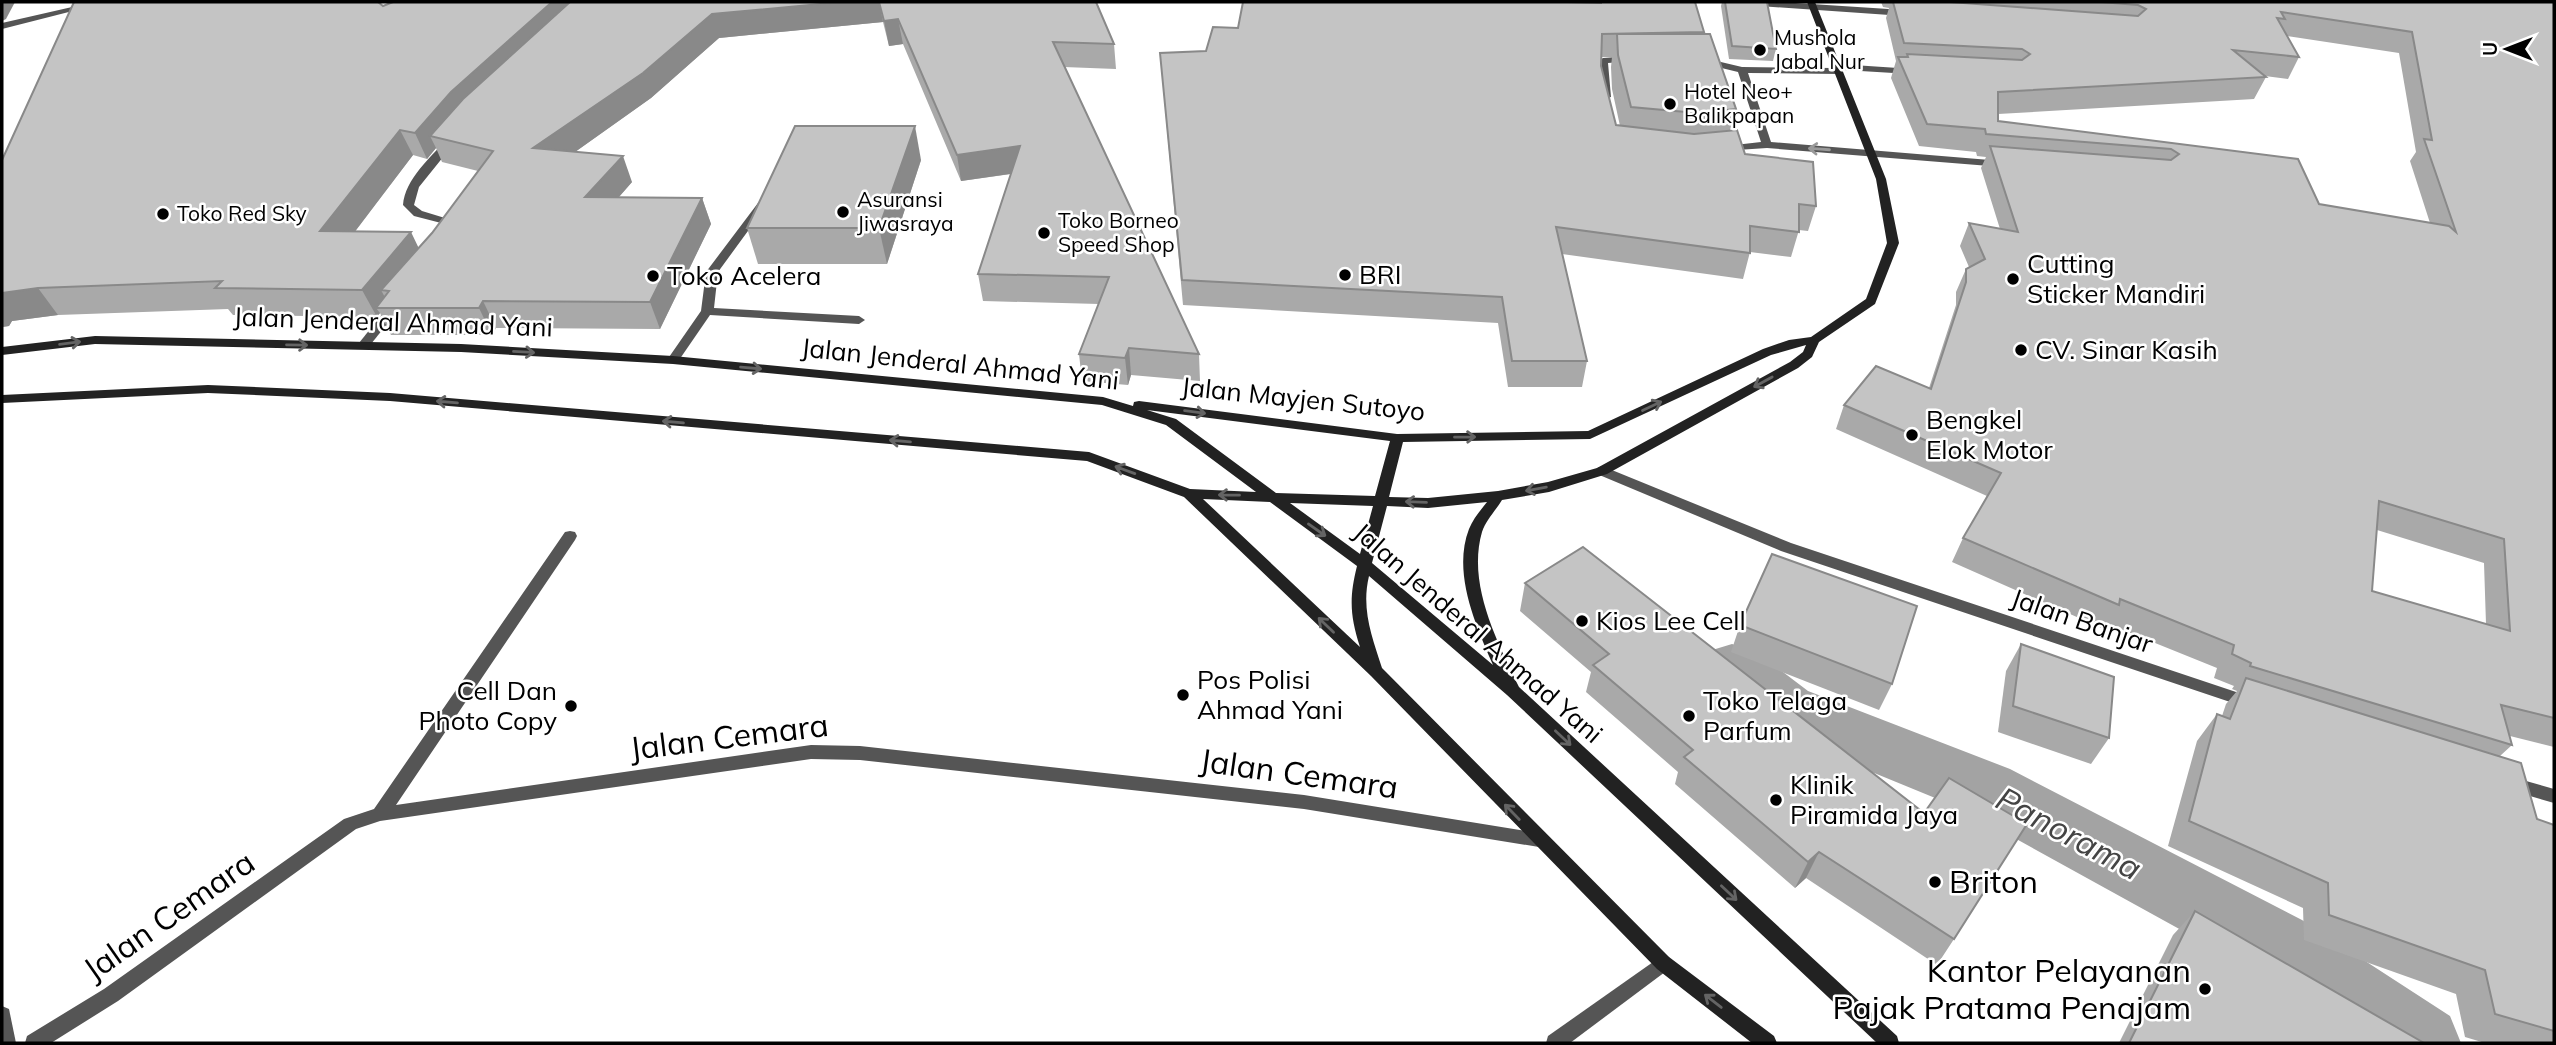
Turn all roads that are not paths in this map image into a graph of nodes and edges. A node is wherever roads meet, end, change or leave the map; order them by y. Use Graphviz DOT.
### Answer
graph roads {
  1 [pos="104,2"];
  2 [pos="1745,2"];
  3 [pos="1752,2"];
  4 [pos="1812,3"];
  5 [pos="1909,13"];
  6 [pos="2,26"];
  7 [pos="1642,60"];
  8 [pos="1687,61"];
  9 [pos="1839,69"];
  10 [pos="1742,70"];
  11 [pos="1919,71"];
  12 [pos="1609,112"];
  13 [pos="459,132"];
  14 [pos="1767,145"];
  15 [pos="1715,151"];
  16 [pos="1871,152"];
  17 [pos="2009,164"];
  18 [pos="769,195"];
  19 [pos="451,237"];
  20 [pos="404,295"];
  21 [pos="707,311"];
  22 [pos="859,320"];
  23 [pos="1814,341"];
  24 [pos="363,346"];
  25 [pos="2,351"];
  26 [pos="673,360"];
  27 [pos="2,399"];
  28 [pos="1102,401"];
  29 [pos="1397,438"];
  30 [pos="1602,471"];
  31 [pos="1189,494"];
  32 [pos="1269,496"];
  33 [pos="1497,496"];
  34 [pos="1383,501"];
  35 [pos="570,536"];
  36 [pos="1364,564"];
  37 [pos="1376,672"];
  38 [pos="1513,691"];
  39 [pos="2263,707"];
  40 [pos="2492,778"];
  41 [pos="2554,796"];
  42 [pos="380,814"];
  43 [pos="1539,840"];
  44 [pos="1663,962"];
  45 [pos="2,1015"];
  46 [pos="7,1043"];
  47 [pos="34,1043"];
  48 [pos="1555,1043"];
  49 [pos="1767,1043"];
  50 [pos="1890,1043"];
  1 -- 6 [label="street"];
  2 -- 3 [label="street"];
  3 -- 4 [label="street"];
  4 -- 5 [label="street"];
  4 -- 9 [label="main road, Jalan Mayjen Sutoyo"];
  7 -- 12 [label="street"];
  8 -- 10 [label="street"];
  9 -- 10 [label="street"];
  9 -- 11 [label="street"];
  9 -- 16 [label="main road, Jalan Mayjen Sutoyo"];
  10 -- 14 [label="street"];
  13 -- 19 [label="street"];
  14 -- 15 [label="street"];
  16 -- 14 [label="street, one-way"];
  16 -- 17 [label="street"];
  16 -- 23 [label="main road, Jalan Mayjen Sutoyo"];
  18 -- 21 [label="street"];
  20 -- 24 [label="street"];
  21 -- 22 [label="street"];
  21 -- 26 [label="street"];
  29 -- 23 [label="main road, Jalan Mayjen Sutoyo, one-way"];
  23 -- 30 [label="main road, Jalan Mayjen Sutoyo, one-way"];
  25 -- 24 [label="main road, Jalan Jenderal Ahmad Yani, one-way"];
  24 -- 26 [label="main road, Jalan Jenderal Ahmad Yani, one-way"];
  26 -- 28 [label="main road, Jalan Jenderal Ahmad Yani, one-way"];
  31 -- 27 [label="main road, one-way"];
  28 -- 29 [label="main road, Jalan Mayjen Sutoyo, one-way"];
  28 -- 32 [label="main road, Jalan Jenderal Ahmad Yani"];
  29 -- 34 [label="main road"];
  30 -- 33 [label="main road, Jalan Mayjen Sutoyo, one-way"];
  30 -- 39 [label="street, Jalan Banjar"];
  32 -- 31 [label="main road, Jalan Mayjen Sutoyo, one-way"];
  37 -- 31 [label="main road, one-way"];
  32 -- 34 [label="main road, Jalan Mayjen Sutoyo"];
  32 -- 36 [label="main road, Jalan Jenderal Ahmad Yani, one-way"];
  33 -- 34 [label="main road, Jalan Mayjen Sutoyo, one-way"];
  33 -- 38 [label="main road"];
  34 -- 36 [label="main road"];
  35 -- 42 [label="street"];
  36 -- 37 [label="main road"];
  36 -- 38 [label="main road, Jalan Jenderal Ahmad Yani"];
  43 -- 37 [label="main road, one-way"];
  38 -- 50 [label="main road, Jalan Jenderal Ahmad Yani, one-way"];
  40 -- 41 [label="street"];
  42 -- 43 [label="street, Jalan Cemara"];
  42 -- 47 [label="street, Jalan Cemara"];
  43 -- 44 [label="main road"];
  44 -- 48 [label="street"];
  49 -- 44 [label="main road, one-way"];
  45 -- 46 [label="street"];
}
